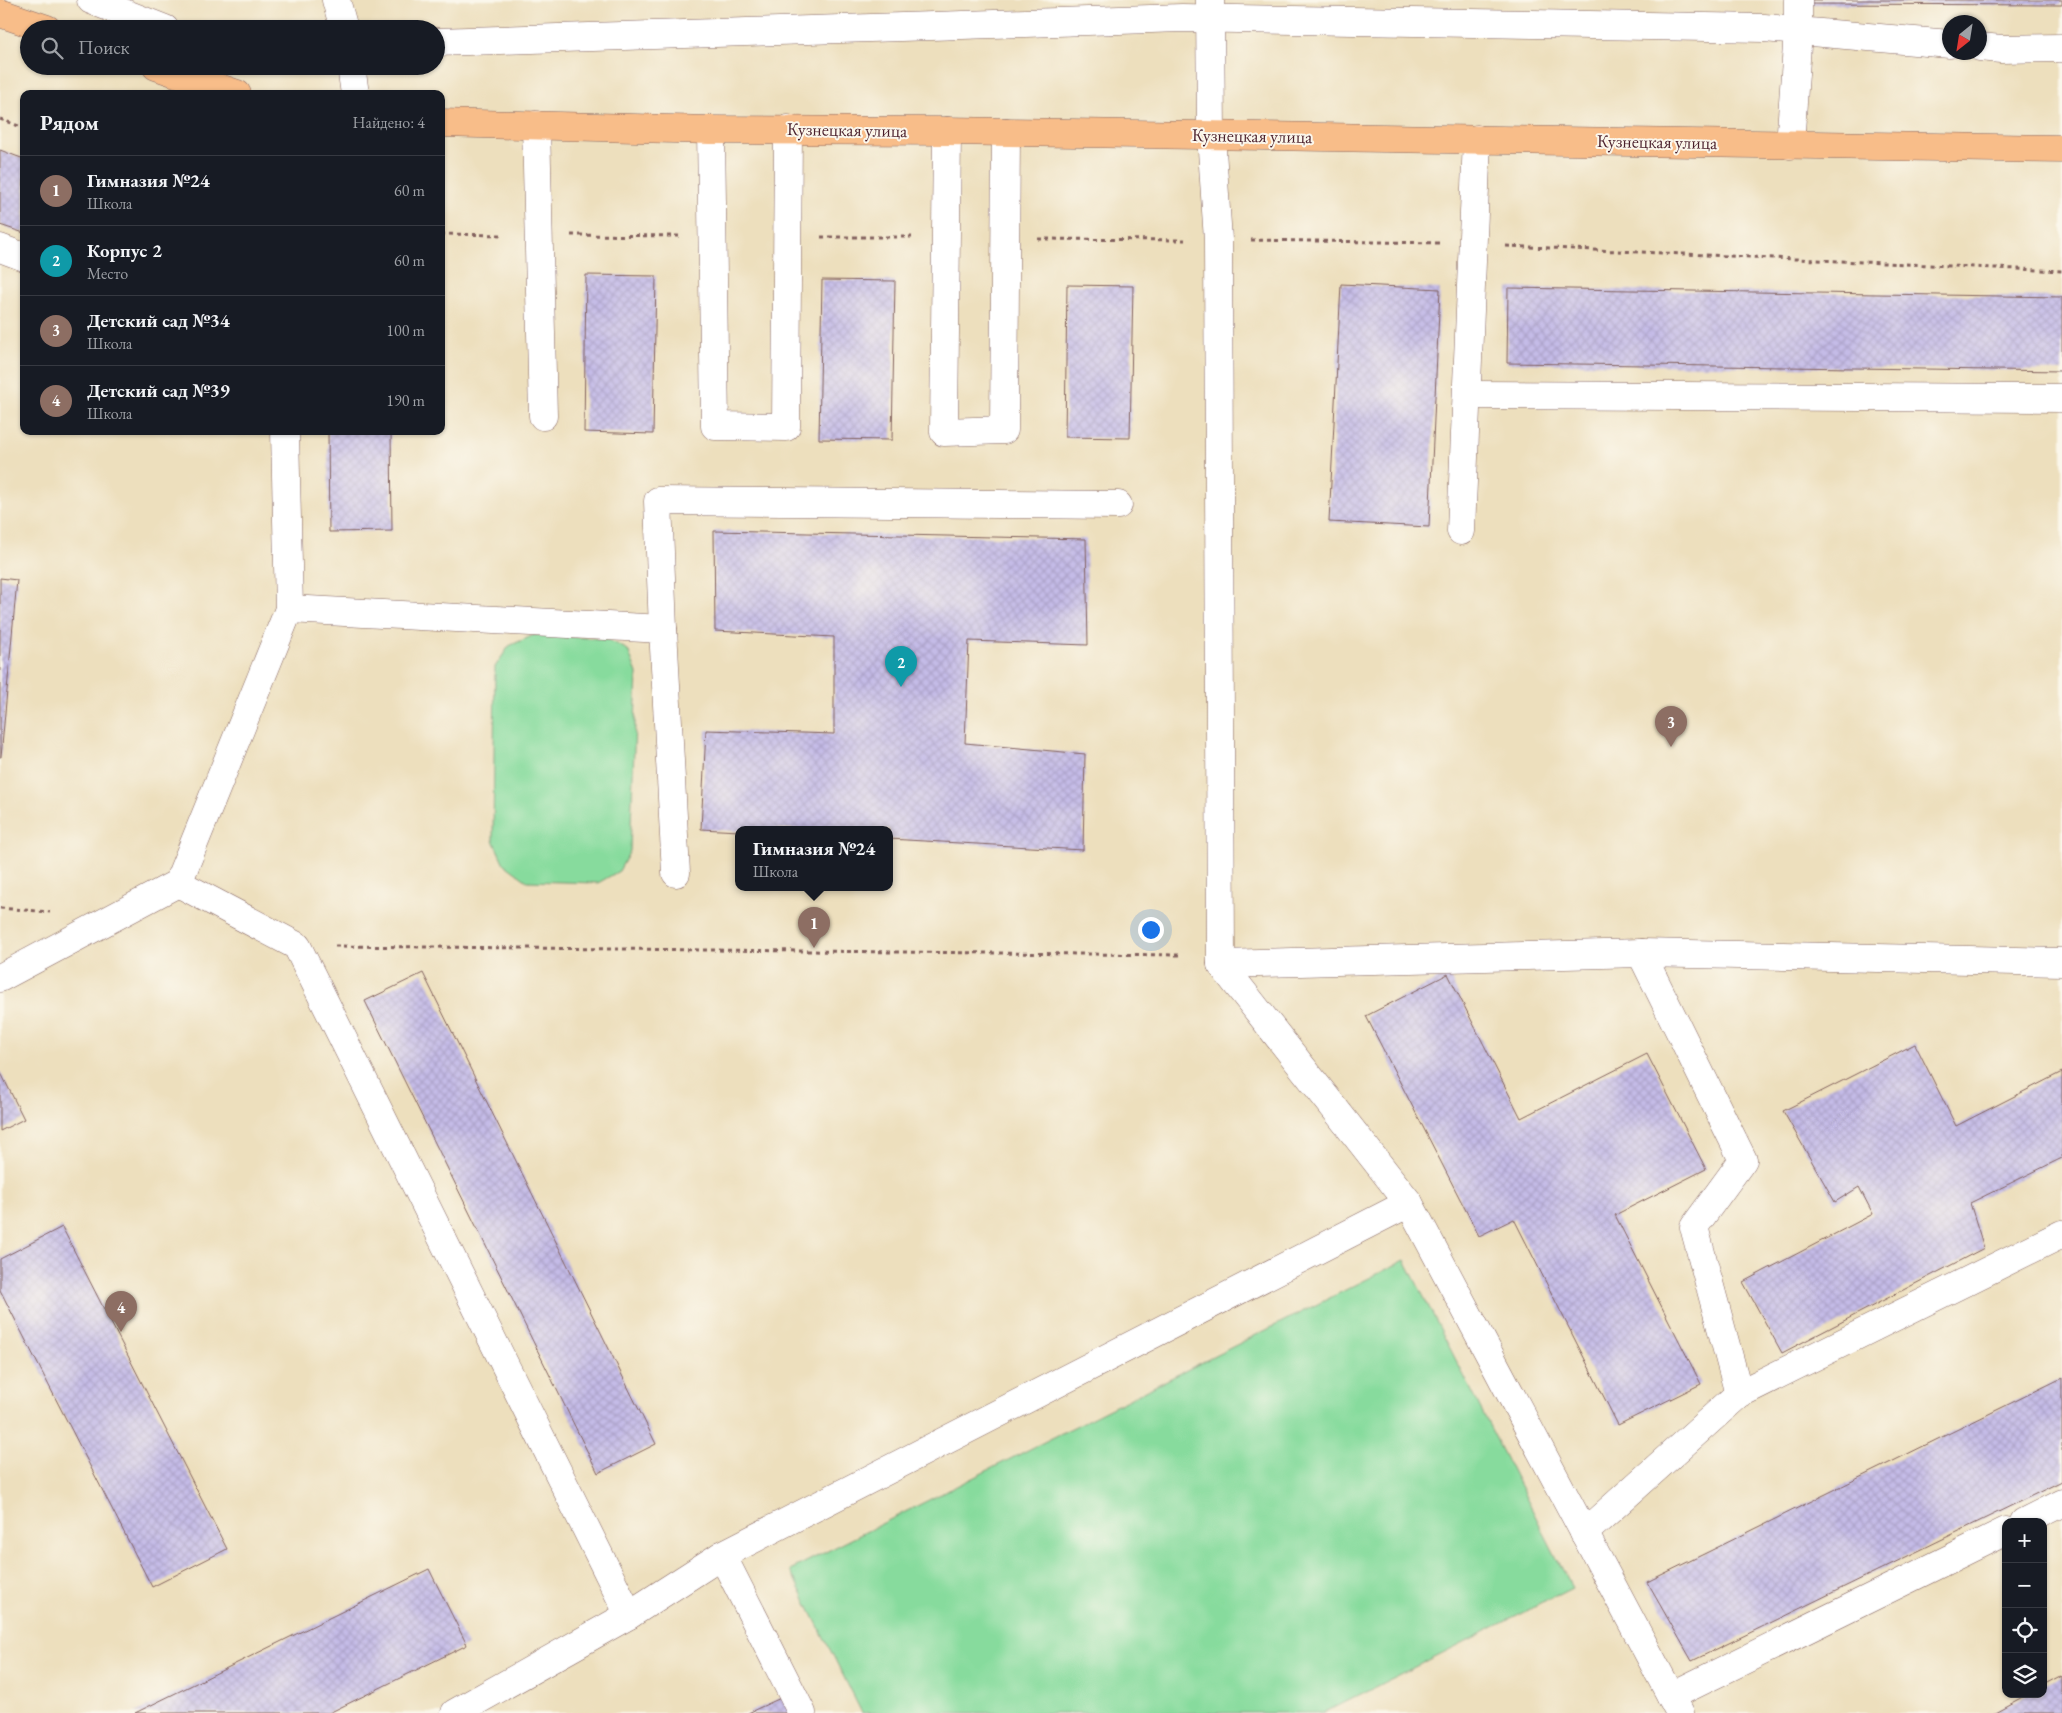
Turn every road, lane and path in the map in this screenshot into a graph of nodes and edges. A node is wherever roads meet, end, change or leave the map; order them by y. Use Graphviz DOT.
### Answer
graph roads {
  1 [pos="91,0"];
  2 [pos="336,0"];
  3 [pos="1798,0"];
  4 [pos="1210,10"];
  5 [pos="0,12"];
  6 [pos="22,20"];
  7 [pos="142,20"];
  8 [pos="342,20"];
  9 [pos="1798,31"];
  10 [pos="445,42"];
  11 [pos="1942,43"];
  12 [pos="1987,48"];
  13 [pos="2062,48"];
  14 [pos="182,75"];
  15 [pos="352,75"];
  16 [pos="225,90"];
  17 [pos="354,90"];
  18 [pos="0,119"];
  19 [pos="445,123"];
  20 [pos="536,125"];
  21 [pos="20,126"];
  22 [pos="788,129"];
  23 [pos="711,130"];
  24 [pos="947,131"];
  25 [pos="1006,132"];
  26 [pos="1211,135"];
  27 [pos="1477,140"];
  28 [pos="1790,144"];
  29 [pos="2062,149"];
  30 [pos="0,248"];
  31 [pos="20,256"];
  32 [pos="1467,394"];
  33 [pos="2062,398"];
  34 [pos="543,416"];
  35 [pos="285,435"];
  36 [pos="1118,506"];
  37 [pos="1461,531"];
  38 [pos="289,609"];
  39 [pos="663,629"];
  40 [pos="676,873"];
  41 [pos="178,883"];
  42 [pos="297,946"];
  43 [pos="1641,953"];
  44 [pos="1180,955"];
  45 [pos="2062,962"];
  46 [pos="1221,964"];
  47 [pos="0,978"];
  48 [pos="1409,1203"];
  49 [pos="2062,1234"];
  50 [pos="1739,1394"];
  51 [pos="2062,1503"];
  52 [pos="2032,1518"];
  53 [pos="1584,1533"];
  54 [pos="2002,1533"];
  55 [pos="722,1554"];
  56 [pos="629,1614"];
  57 [pos="1676,1704"];
  58 [pos="455,1713"];
  59 [pos="802,1713"];
  1 -- 7 [label="lane"];
  2 -- 8 [label="lane"];
  3 -- 9 [label="lane"];
  4 -- 9 [label="lane"];
  4 -- 10 [label="lane"];
  4 -- 26 [label="lane"];
  5 -- 6 [label="main road"];
  9 -- 11 [label="lane"];
  9 -- 28 [label="lane"];
  12 -- 13 [label="lane"];
  14 -- 16 [label="main road"];
  15 -- 17 [label="lane"];
  18 -- 21 [label="path"];
  19 -- 20 [label="main road, Кузнецкая улица"];
  20 -- 23 [label="main road, Кузнецкая улица"];
  20 -- 34 [label="lane"];
  22 -- 23 [label="main road, Кузнецкая улица"];
  22 -- 23 [label="lane"];
  22 -- 24 [label="main road, Кузнецкая улица"];
  24 -- 25 [label="main road, Кузнецкая улица"];
  24 -- 25 [label="lane"];
  25 -- 26 [label="main road, Кузнецкая улица"];
  26 -- 27 [label="main road, Кузнецкая улица"];
  26 -- 46 [label="lane"];
  27 -- 28 [label="main road, Кузнецкая улица"];
  27 -- 32 [label="lane"];
  28 -- 29 [label="main road, Кузнецкая улица"];
  30 -- 31 [label="lane"];
  32 -- 33 [label="lane"];
  32 -- 37 [label="lane"];
  35 -- 38 [label="lane"];
  36 -- 39 [label="lane"];
  38 -- 39 [label="lane"];
  38 -- 41 [label="lane"];
  39 -- 40 [label="lane"];
  41 -- 42 [label="lane"];
  41 -- 47 [label="lane"];
  42 -- 44 [label="path"];
  42 -- 56 [label="lane"];
  43 -- 45 [label="lane"];
  43 -- 46 [label="lane"];
  43 -- 50 [label="lane"];
  46 -- 48 [label="lane"];
  48 -- 53 [label="lane"];
  48 -- 55 [label="lane"];
  49 -- 50 [label="lane"];
  50 -- 53 [label="lane"];
  51 -- 52 [label="lane"];
  53 -- 57 [label="lane"];
  54 -- 57 [label="lane"];
  55 -- 56 [label="lane"];
  55 -- 59 [label="lane"];
  56 -- 58 [label="lane"];
}
